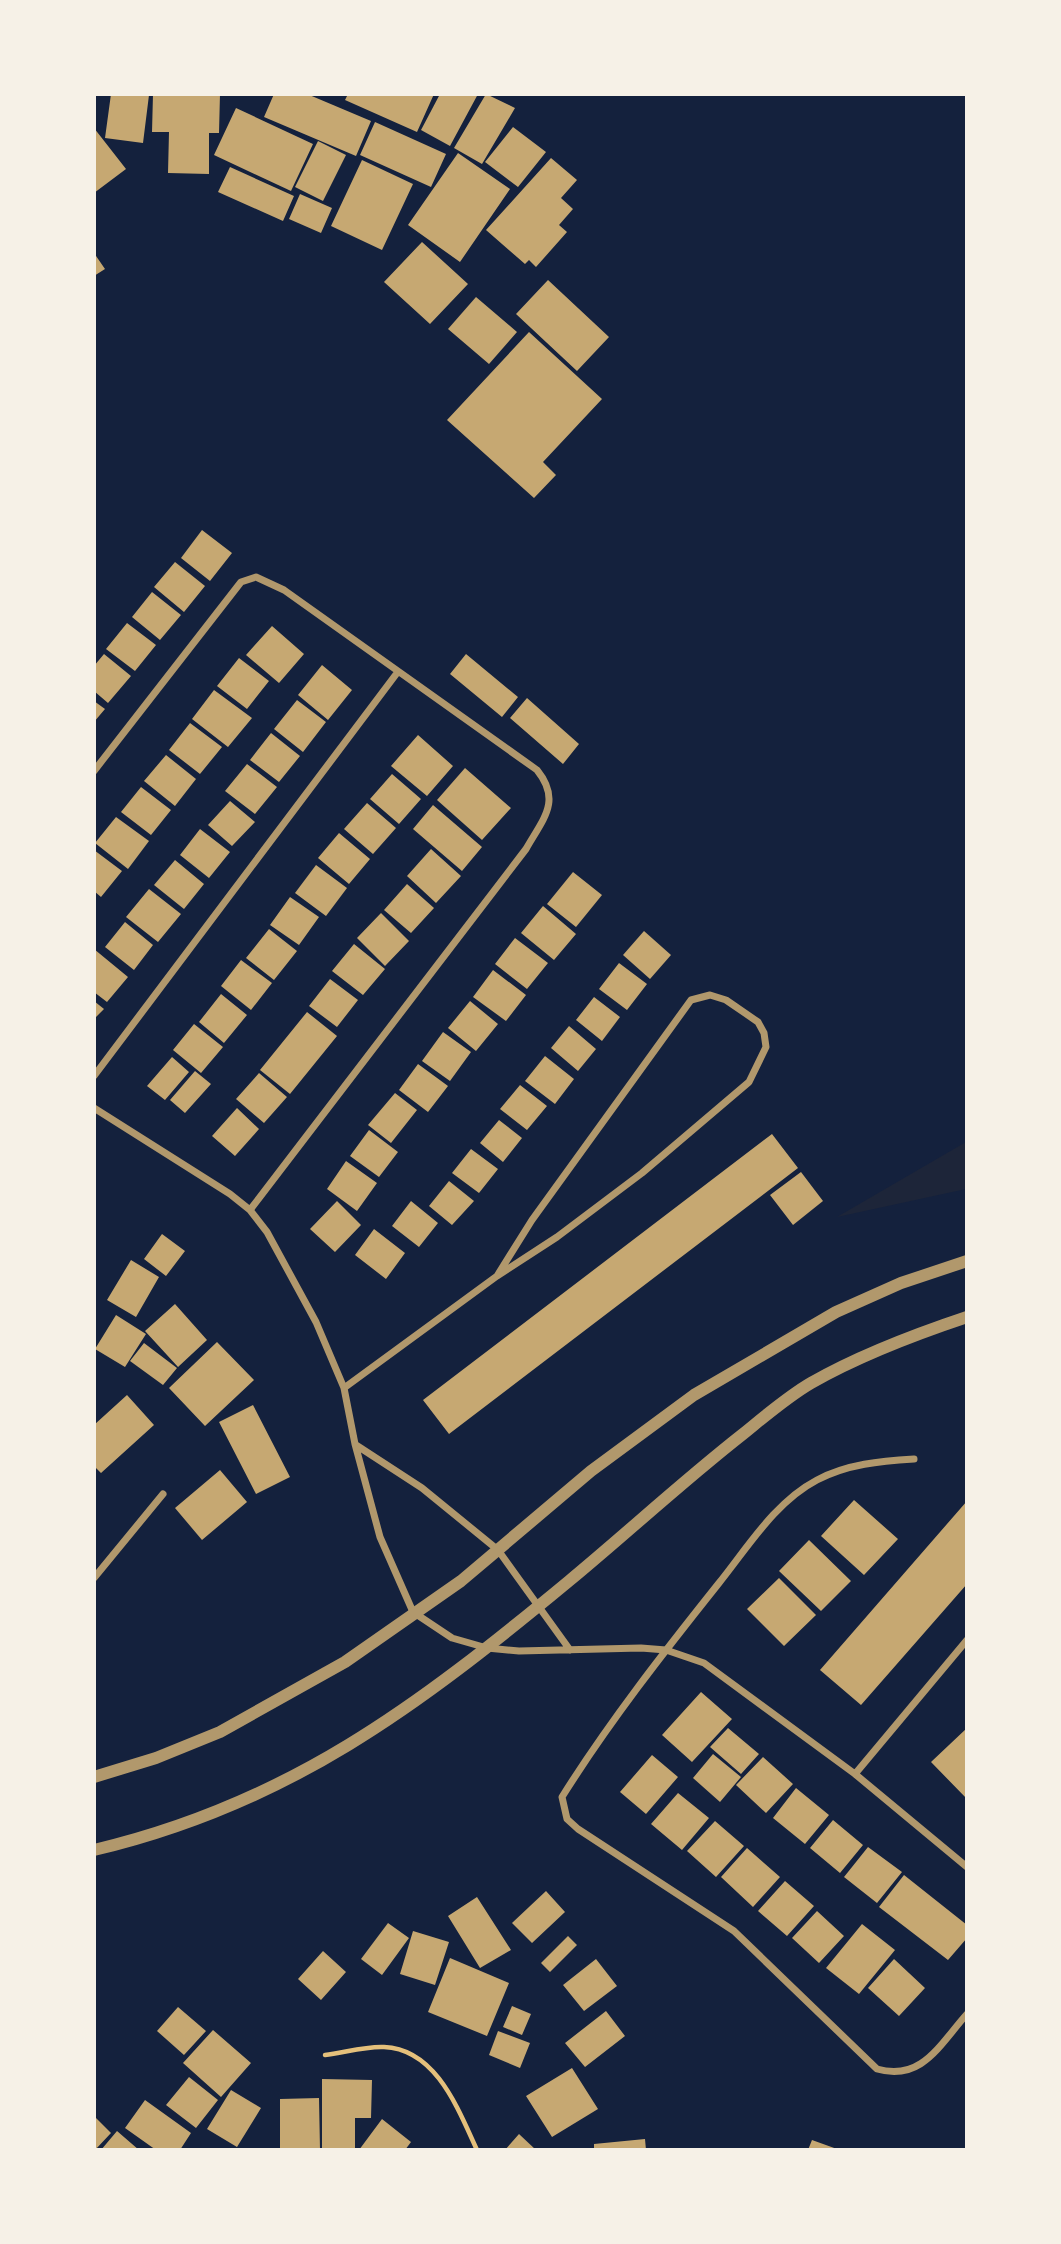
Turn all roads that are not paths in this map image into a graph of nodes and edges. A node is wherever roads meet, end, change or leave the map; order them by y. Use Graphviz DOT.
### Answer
graph roads {
  1 [pos="397,673"];
  2 [pos="94,771"];
  3 [pos="94,1076"];
  4 [pos="94,1108"];
  5 [pos="250,1210"];
  6 [pos="967,1261"];
  7 [pos="497,1276"];
  8 [pos="967,1317"];
  9 [pos="344,1388"];
  10 [pos="355,1444"];
  11 [pos="914,1459"];
  12 [pos="163,1494"];
  13 [pos="498,1550"];
  14 [pos="94,1578"];
  15 [pos="538,1606"];
  16 [pos="413,1612"];
  17 [pos="967,1640"];
  18 [pos="487,1648"];
  19 [pos="570,1650"];
  20 [pos="666,1650"];
  21 [pos="855,1774"];
  22 [pos="94,1777"];
  23 [pos="94,1850"];
  24 [pos="967,1867"];
  25 [pos="967,2014"];
  1 -- 2 [label="street"];
  1 -- 3 [label="street"];
  1 -- 5 [label="street"];
  4 -- 5 [label="street"];
  5 -- 9 [label="street"];
  6 -- 13 [label="street"];
  7 -- 7 [label="street"];
  7 -- 9 [label="street"];
  8 -- 15 [label="street"];
  9 -- 10 [label="street"];
  10 -- 13 [label="street"];
  10 -- 16 [label="street"];
  11 -- 20 [label="street"];
  12 -- 14 [label="street"];
  13 -- 15 [label="street"];
  13 -- 16 [label="street"];
  15 -- 18 [label="street"];
  15 -- 19 [label="street"];
  16 -- 18 [label="street"];
  16 -- 22 [label="street"];
  17 -- 21 [label="street"];
  18 -- 19 [label="street"];
  18 -- 23 [label="street"];
  19 -- 20 [label="street"];
  20 -- 21 [label="street"];
  20 -- 25 [label="street"];
  21 -- 24 [label="street"];
}
